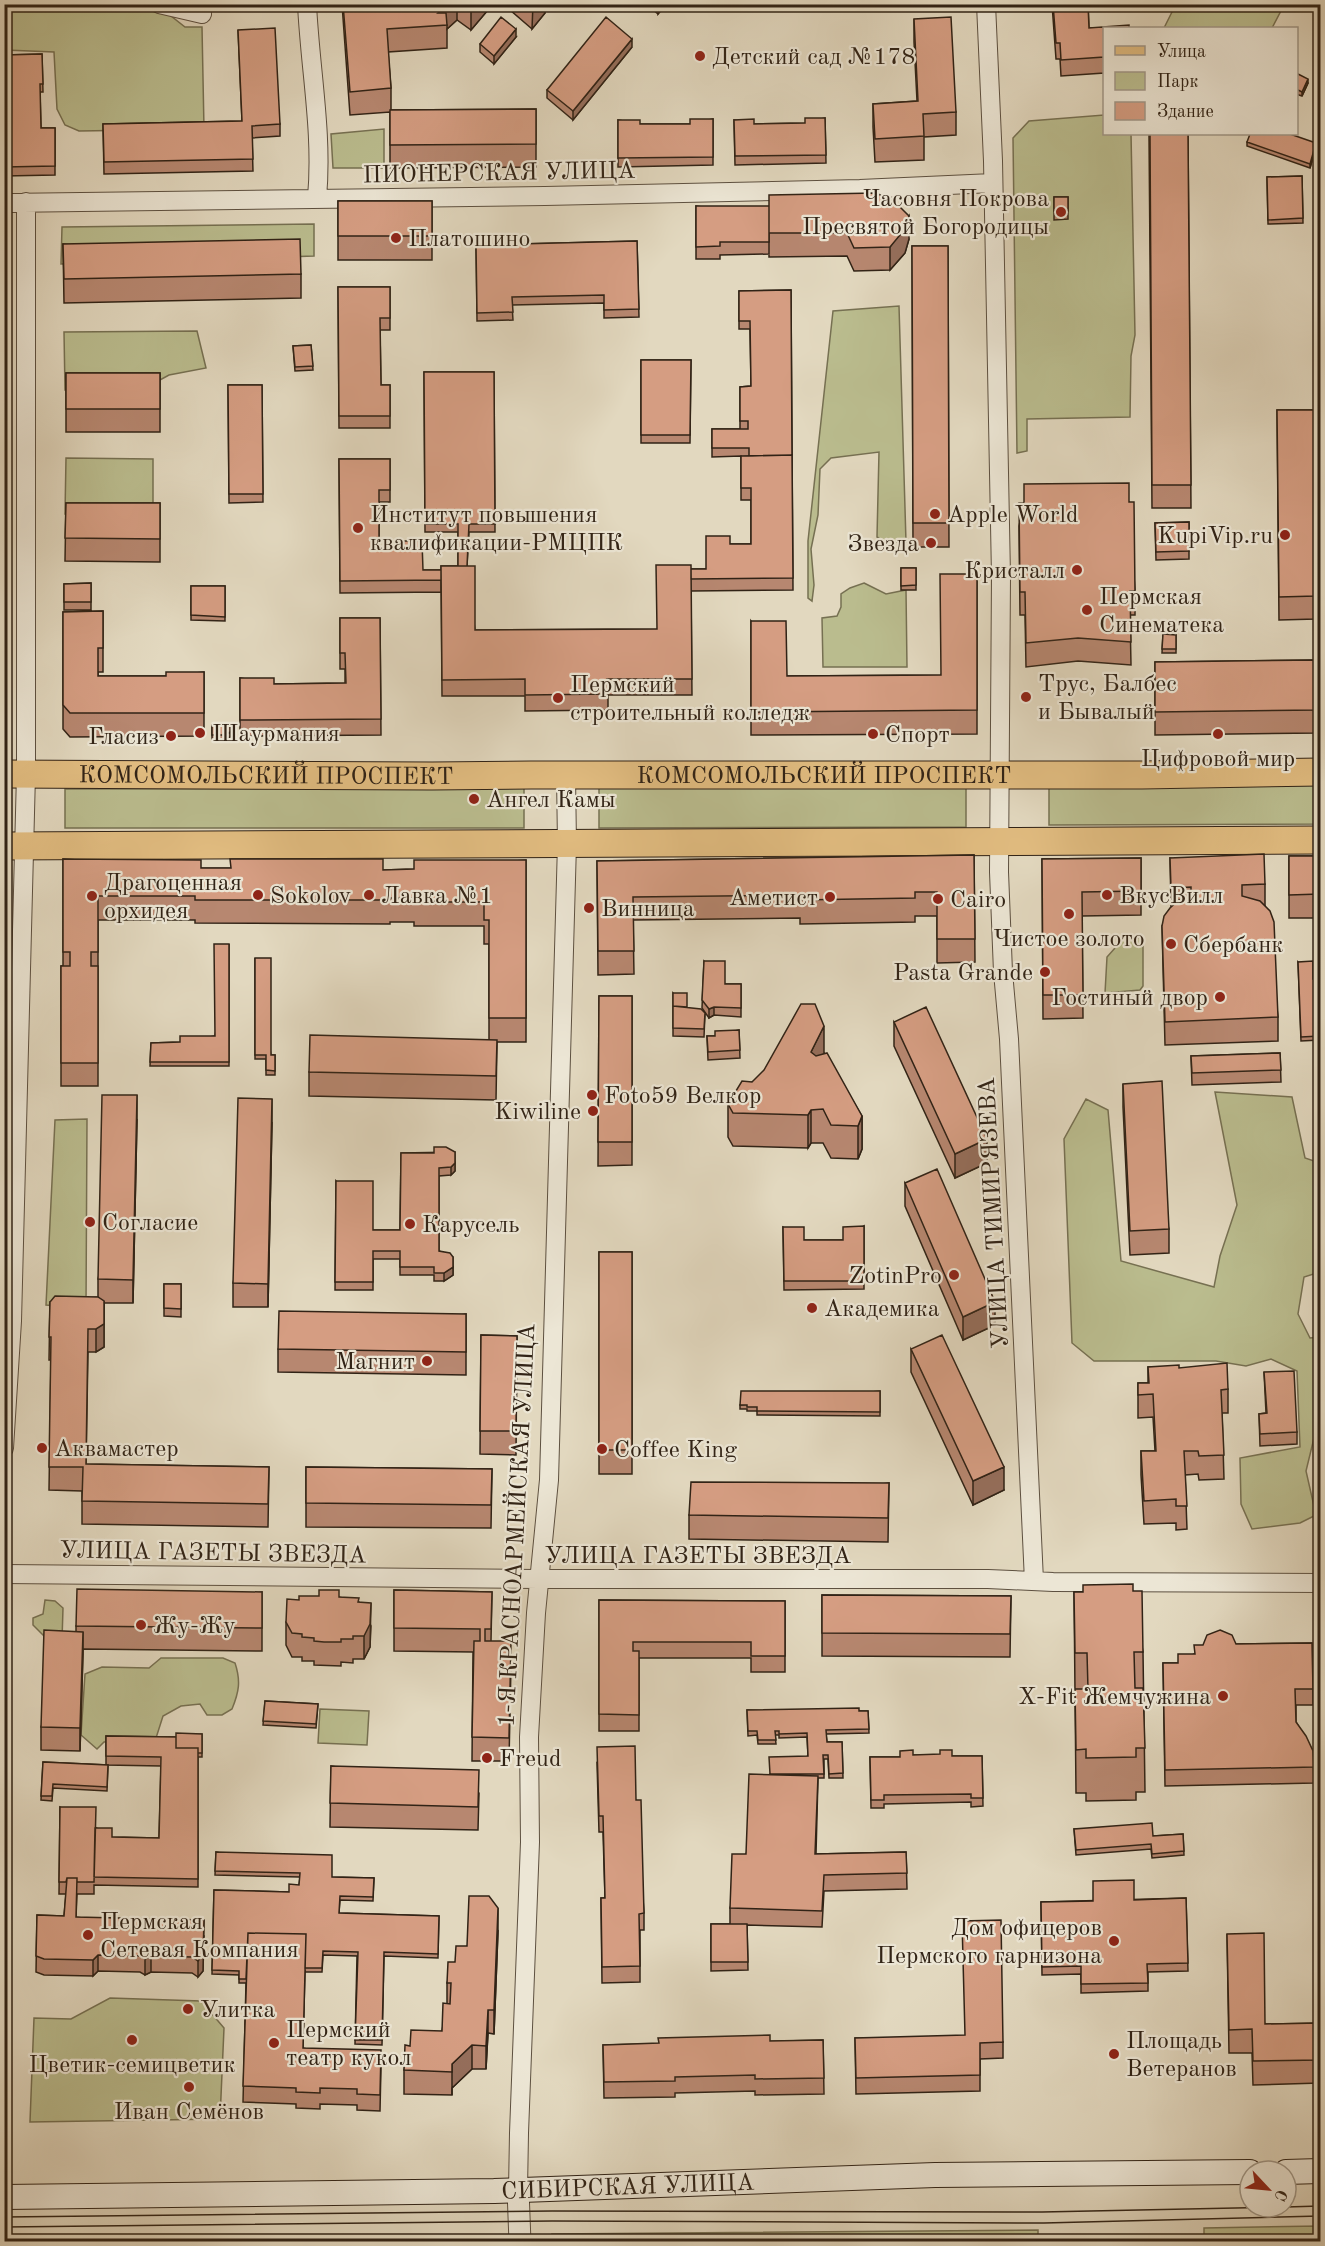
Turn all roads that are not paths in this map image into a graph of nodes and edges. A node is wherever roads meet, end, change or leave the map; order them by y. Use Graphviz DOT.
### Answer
graph roads {
  1 [pos="159,4"];
  2 [pos="307,4"];
  3 [pos="986,4"];
  4 [pos="202,14"];
  5 [pos="993,183"];
  6 [pos="317,198"];
  7 [pos="26,202"];
  8 [pos="4,203"];
  9 [pos="1320,772"];
  10 [pos="15,774"];
  11 [pos="1000,774"];
  12 [pos="566,776"];
  13 [pos="1320,840"];
  14 [pos="1000,843"];
  15 [pos="567,844"];
  16 [pos="14,845"];
  17 [pos="4,1448"];
  18 [pos="4,1574"];
  19 [pos="539,1579"];
  20 [pos="1034,1581"];
  21 [pos="1320,1583"];
  22 [pos="1320,2171"];
  23 [pos="1238,2172"];
  24 [pos="1298,2172"];
  25 [pos="518,2190"];
  26 [pos="4,2197"];
  27 [pos="520,2241"];
  1 -- 4 [label="street"];
  2 -- 6 [label="street"];
  3 -- 5 [label="street, УЛИЦА ТИМИРЯЗЕВА"];
  5 -- 6 [label="street, ПИОНЕРСКАЯ УЛИЦА"];
  5 -- 11 [label="street, УЛИЦА ТИМИРЯЗЕВА"];
  6 -- 7 [label="street, ПИОНЕРСКАЯ УЛИЦА"];
  7 -- 8 [label="street, ПИОНЕРСКАЯ УЛИЦА"];
  7 -- 10 [label="street"];
  9 -- 11 [label="main road, КОМСОМОЛЬСКИЙ ПРОСПЕКТ"];
  10 -- 12 [label="main road, КОМСОМОЛЬСКИЙ ПРОСПЕКТ"];
  10 -- 16 [label="street"];
  11 -- 12 [label="main road, КОМСОМОЛЬСКИЙ ПРОСПЕКТ"];
  11 -- 14 [label="street, УЛИЦА ТИМИРЯЗЕВА"];
  12 -- 15 [label="street, 1-Я КРАСНОАРМЕЙСКАЯ УЛИЦА"];
  13 -- 14 [label="main road"];
  14 -- 15 [label="main road"];
  14 -- 20 [label="street, УЛИЦА ТИМИРЯЗЕВА"];
  15 -- 16 [label="main road"];
  15 -- 19 [label="street, 1-Я КРАСНОАРМЕЙСКАЯ УЛИЦА"];
  16 -- 17 [label="street"];
  18 -- 19 [label="street, УЛИЦА ГАЗЕТЫ ЗВЕЗДА"];
  19 -- 20 [label="street, УЛИЦА ГАЗЕТЫ ЗВЕЗДА"];
  19 -- 25 [label="street, 1-Я КРАСНОАРМЕЙСКАЯ УЛИЦА"];
  20 -- 21 [label="street, УЛИЦА ГАЗЕТЫ ЗВЕЗДА"];
  22 -- 24 [label="main road"];
  23 -- 25 [label="main road, СИБИРСКАЯ УЛИЦА"];
  25 -- 26 [label="main road, СИБИРСКАЯ УЛИЦА"];
  25 -- 27 [label="street, 1-Я КРАСНОАРМЕЙСКАЯ УЛИЦА"];
}
